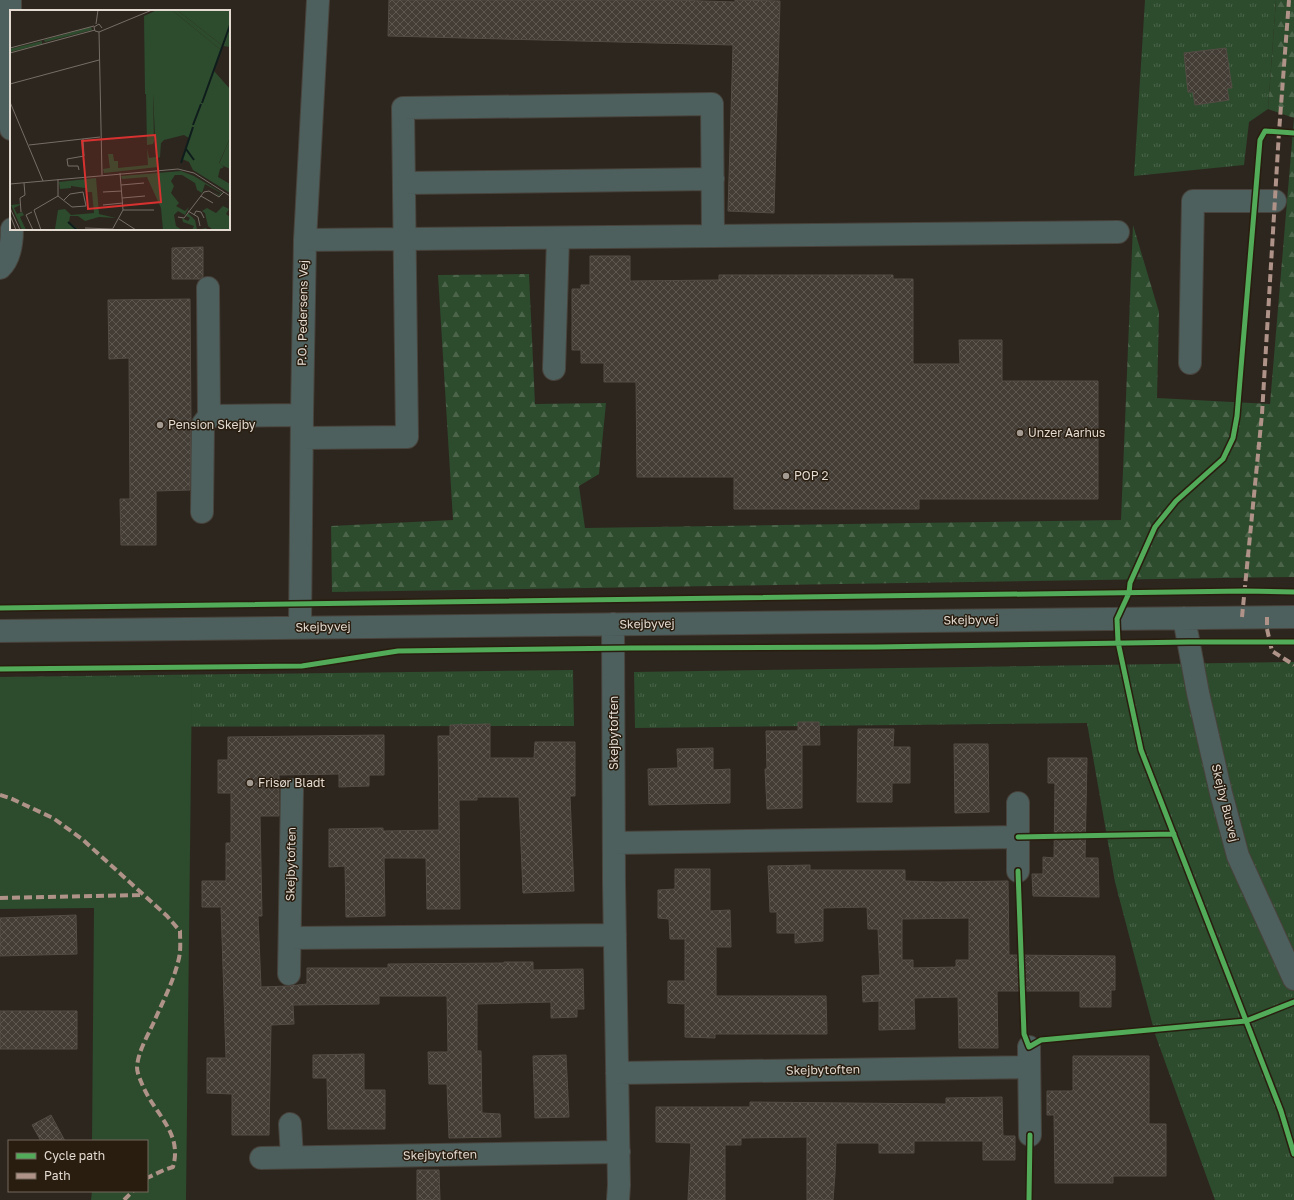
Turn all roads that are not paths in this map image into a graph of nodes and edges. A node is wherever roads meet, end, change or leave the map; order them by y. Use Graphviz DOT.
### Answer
graph roads {
  1 [pos="10,0"];
  2 [pos="318,0"];
  3 [pos="10,10"];
  4 [pos="713,179"];
  5 [pos="404,183"];
  6 [pos="1275,201"];
  7 [pos="12,230"];
  8 [pos="1118,232"];
  9 [pos="713,236"];
  10 [pos="558,238"];
  11 [pos="404,239"];
  12 [pos="305,240"];
  13 [pos="0,268"];
  14 [pos="208,288"];
  15 [pos="1190,364"];
  16 [pos="554,369"];
  17 [pos="302,415"];
  18 [pos="209,416"];
  19 [pos="302,438"];
  20 [pos="202,512"];
  21 [pos="1294,617"];
  22 [pos="1184,618"];
  23 [pos="613,624"];
  24 [pos="300,627"];
  25 [pos="0,631"];
  26 [pos="292,790"];
  27 [pos="1018,803"];
  28 [pos="1018,837"];
  29 [pos="614,843"];
  30 [pos="1018,871"];
  31 [pos="615,935"];
  32 [pos="290,938"];
  33 [pos="289,974"];
  34 [pos="1294,979"];
  35 [pos="617,1073"];
  36 [pos="290,1124"];
  37 [pos="1030,1135"];
  38 [pos="618,1152"];
  39 [pos="292,1157"];
  40 [pos="261,1158"];
  41 [pos="618,1200"];
  1 -- 3 [label="street"];
  2 -- 12 [label="street, P.O. Pedersens Vej"];
  4 -- 5 [label="street"];
  4 -- 5 [label="street"];
  4 -- 9 [label="street"];
  5 -- 11 [label="street"];
  6 -- 15 [label="street"];
  7 -- 13 [label="street"];
  8 -- 9 [label="street"];
  9 -- 10 [label="street"];
  10 -- 11 [label="street"];
  10 -- 16 [label="street"];
  11 -- 12 [label="street"];
  11 -- 19 [label="street"];
  12 -- 17 [label="street, P.O. Pedersens Vej"];
  14 -- 18 [label="street"];
  17 -- 18 [label="street"];
  17 -- 19 [label="street, P.O. Pedersens Vej"];
  18 -- 20 [label="street"];
  19 -- 24 [label="street, P.O. Pedersens Vej"];
  21 -- 22 [label="street, Skejbyvej"];
  22 -- 23 [label="street, Skejbyvej"];
  22 -- 34 [label="street, Skejby Busvej"];
  23 -- 24 [label="street, Skejbyvej"];
  23 -- 29 [label="street, Skejbytoften"];
  24 -- 25 [label="street, Skejbyvej"];
  26 -- 32 [label="street, Skejbytoften"];
  27 -- 28 [label="street"];
  28 -- 29 [label="street"];
  28 -- 30 [label="street"];
  29 -- 31 [label="street, Skejbytoften"];
  31 -- 32 [label="street"];
  31 -- 35 [label="street, Skejbytoften"];
  32 -- 33 [label="street, Skejbytoften"];
  35 -- 37 [label="street, Skejbytoften"];
  35 -- 38 [label="street, Skejbytoften"];
  36 -- 39 [label="street"];
  38 -- 39 [label="street, Skejbytoften"];
  38 -- 41 [label="street, Skejbytoften"];
  39 -- 40 [label="street, Skejbytoften"];
}
